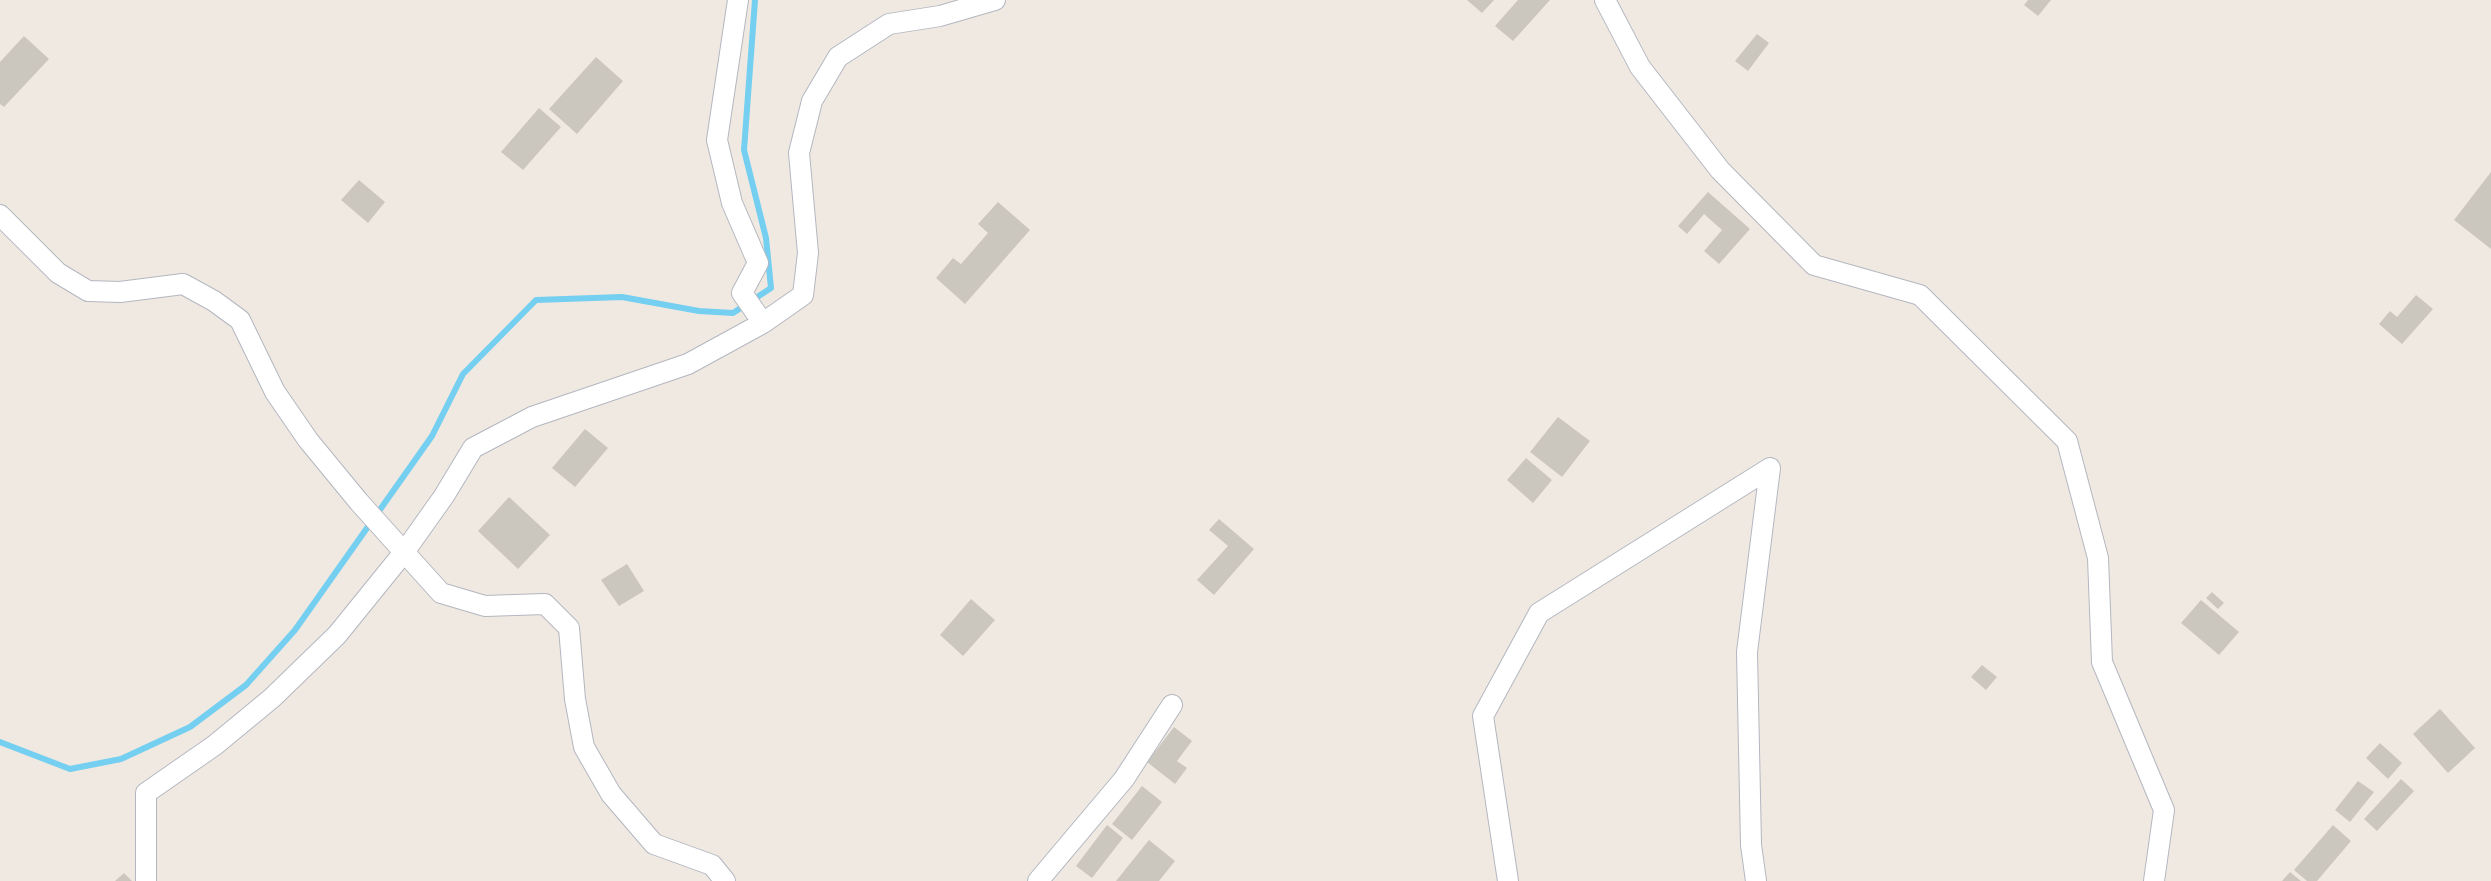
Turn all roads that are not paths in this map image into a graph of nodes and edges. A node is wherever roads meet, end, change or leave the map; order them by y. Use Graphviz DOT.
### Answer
graph roads {
  1 [pos="738,0"];
  2 [pos="995,0"];
  3 [pos="1605,0"];
  4 [pos="0,215"];
  5 [pos="764,323"];
  6 [pos="404,551"];
  7 [pos="1172,705"];
  8 [pos="146,881"];
  9 [pos="725,881"];
  10 [pos="1038,881"];
  11 [pos="1508,881"];
  12 [pos="1756,881"];
  13 [pos="2154,881"];
  1 -- 5 [label="street"];
  2 -- 5 [label="street"];
  3 -- 13 [label="street"];
  4 -- 6 [label="street"];
  5 -- 6 [label="street"];
  6 -- 8 [label="street"];
  6 -- 9 [label="street"];
  7 -- 10 [label="street"];
  11 -- 12 [label="street"];
}
